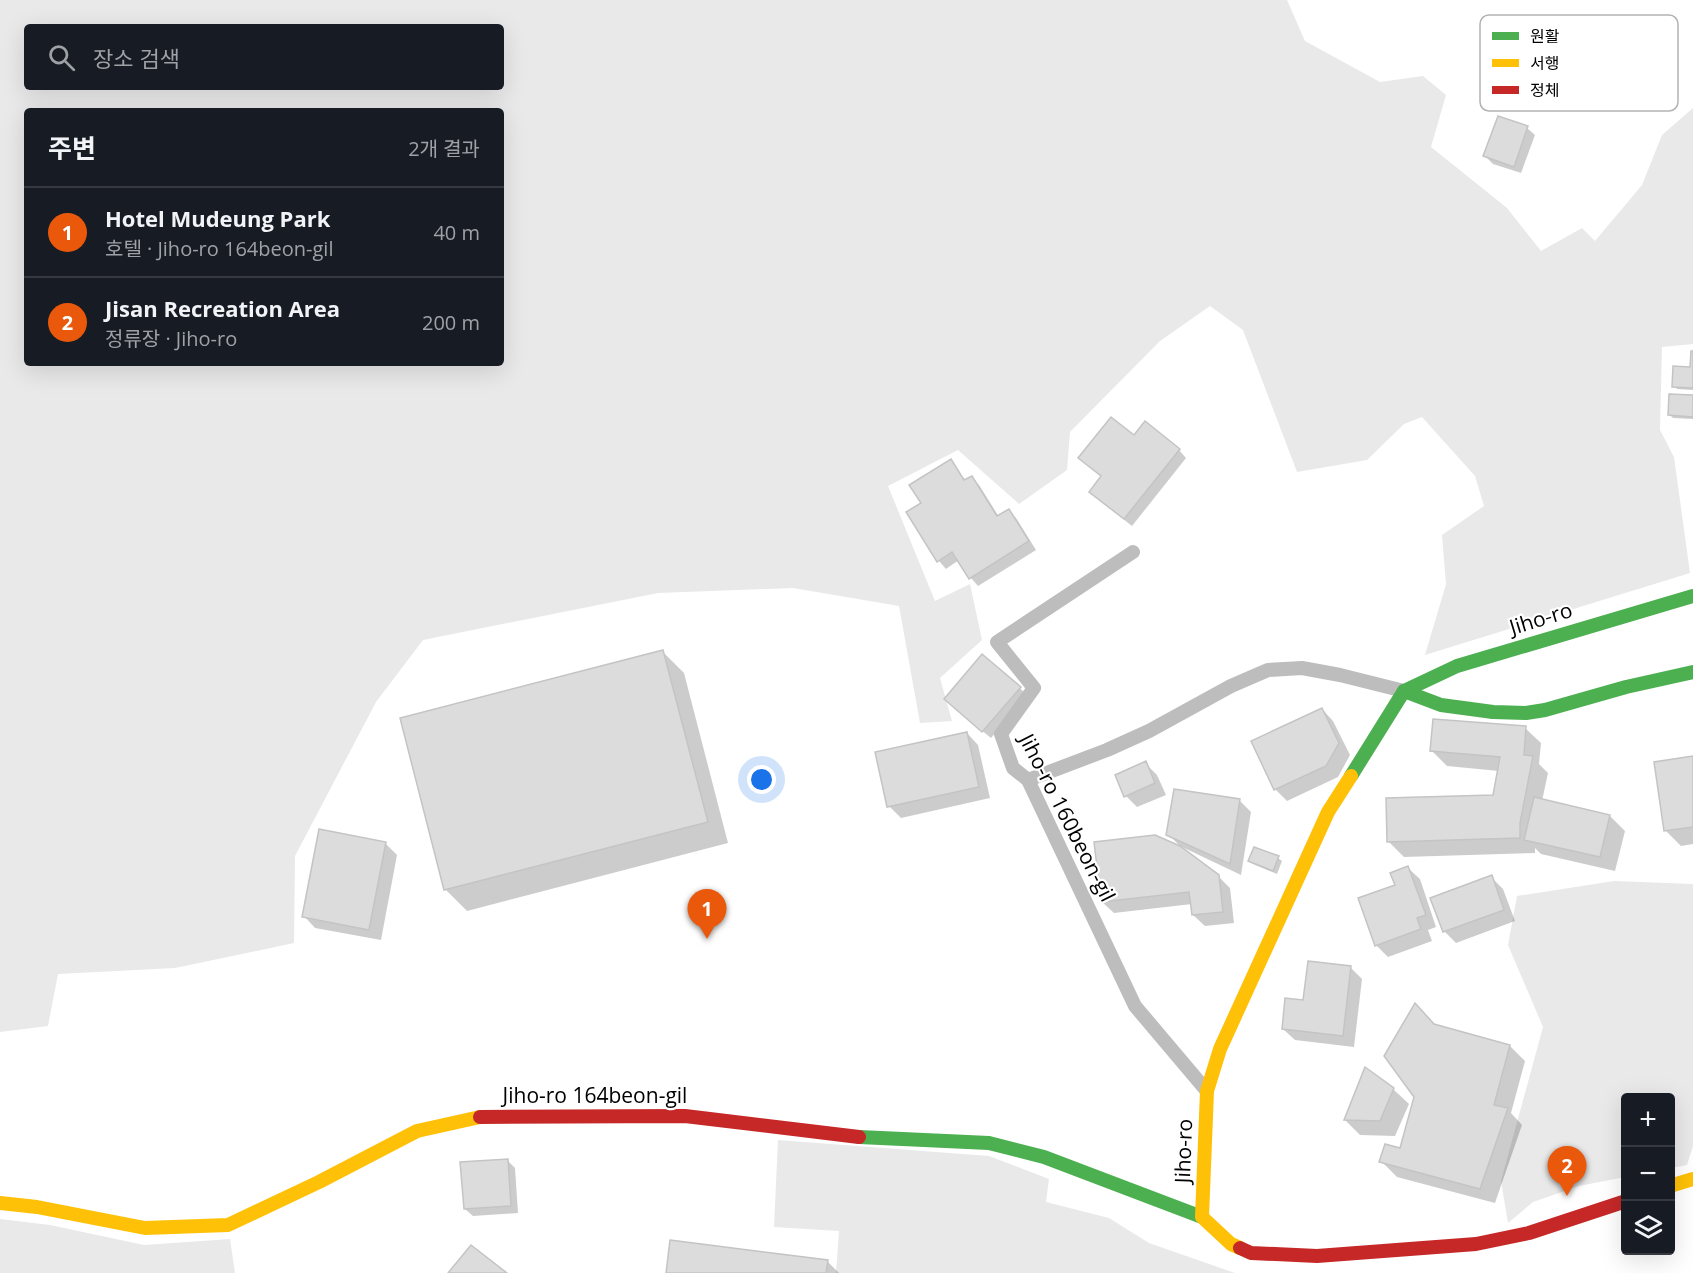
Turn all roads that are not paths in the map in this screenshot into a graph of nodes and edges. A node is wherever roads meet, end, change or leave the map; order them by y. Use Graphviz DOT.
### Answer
graph roads {
  1 [pos="1133,552"];
  2 [pos="1693,596"];
  3 [pos="1693,672"];
  4 [pos="1404,691"];
  5 [pos="1028,780"];
  6 [pos="1207,1091"];
  7 [pos="1693,1179"];
  8 [pos="1675,1185"];
  9 [pos="0,1203"];
  10 [pos="1621,1203"];
  11 [pos="1202,1218"];
  1 -- 5 [label="lane, Jiho-ro 160beon-gil"];
  2 -- 4 [label="street, Jiho-ro"];
  3 -- 4 [label="street"];
  4 -- 5 [label="lane"];
  4 -- 6 [label="street, Jiho-ro"];
  5 -- 6 [label="lane, Jiho-ro 160beon-gil"];
  6 -- 11 [label="street, Jiho-ro"];
  7 -- 8 [label="street"];
  9 -- 11 [label="street, Jiho-ro 164beon-gil"];
  10 -- 11 [label="street"];
}
